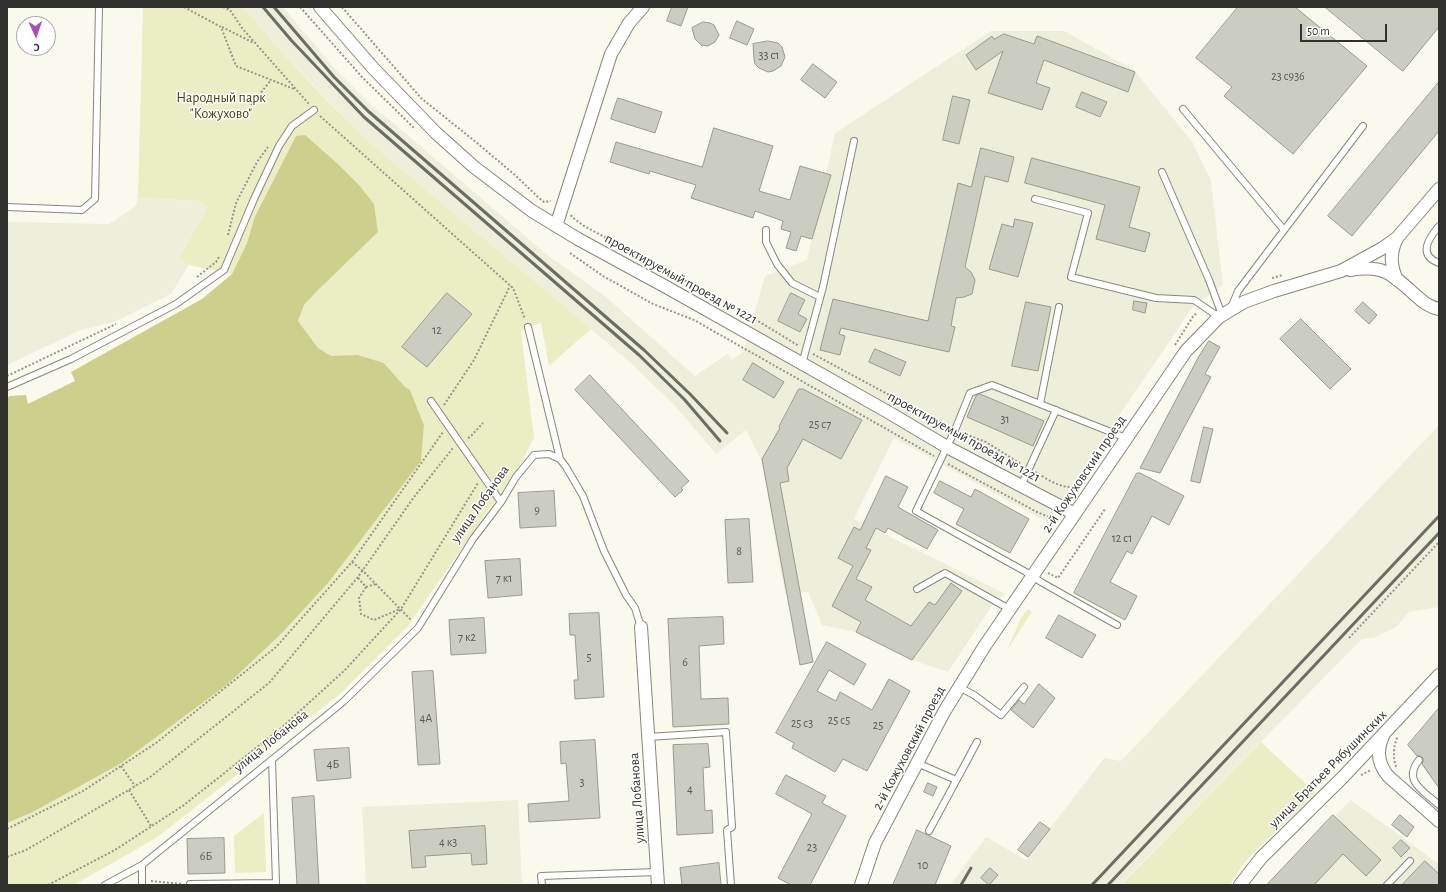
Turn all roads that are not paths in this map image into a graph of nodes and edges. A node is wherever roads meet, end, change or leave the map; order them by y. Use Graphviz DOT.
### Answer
graph roads {
  1 [pos="99,7"];
  2 [pos="320,7"];
  3 [pos="643,7"];
  4 [pos="1183,109"];
  5 [pos="314,110"];
  6 [pos="1363,126"];
  7 [pos="854,141"];
  8 [pos="1162,172"];
  9 [pos="1439,189"];
  10 [pos="1035,199"];
  11 [pos="7,207"];
  12 [pos="556,226"];
  13 [pos="1439,226"];
  14 [pos="766,230"];
  15 [pos="1284,230"];
  16 [pos="1397,238"];
  17 [pos="1439,263"];
  18 [pos="1341,271"];
  19 [pos="1398,280"];
  20 [pos="820,297"];
  21 [pos="1059,307"];
  22 [pos="1439,309"];
  23 [pos="1224,314"];
  24 [pos="528,327"];
  25 [pos="802,364"];
  26 [pos="7,387"];
  27 [pos="431,401"];
  28 [pos="1040,404"];
  29 [pos="1056,410"];
  30 [pos="1126,438"];
  31 [pos="946,447"];
  32 [pos="560,459"];
  33 [pos="1021,486"];
  34 [pos="501,502"];
  35 [pos="1075,514"];
  36 [pos="1033,576"];
  37 [pos="917,589"];
  38 [pos="1009,610"];
  39 [pos="1117,625"];
  40 [pos="641,627"];
  41 [pos="1439,675"];
  42 [pos="959,687"];
  43 [pos="1024,687"];
  44 [pos="1384,734"];
  45 [pos="648,737"];
  46 [pos="977,742"];
  47 [pos="272,760"];
  48 [pos="1419,760"];
  49 [pos="917,763"];
  50 [pos="956,780"];
  51 [pos="1439,805"];
  52 [pos="1439,821"];
  53 [pos="930,831"];
  54 [pos="1410,861"];
  55 [pos="142,865"];
  56 [pos="657,872"];
  57 [pos="142,882"];
  58 [pos="190,884"];
  59 [pos="105,885"];
  60 [pos="542,885"];
  61 [pos="658,885"];
  62 [pos="730,885"];
  63 [pos="861,885"];
  64 [pos="1240,885"];
  65 [pos="1387,885"];
  1 -- 11 [label="lane"];
  2 -- 12 [label="street, проектируемый проезд № 1221"];
  3 -- 12 [label="street"];
  4 -- 15 [label="lane"];
  5 -- 26 [label="lane"];
  6 -- 15 [label="lane"];
  7 -- 20 [label="lane"];
  8 -- 23 [label="lane"];
  9 -- 16 [label="street, 2-й Кожуховский проезд"];
  10 -- 23 [label="lane"];
  12 -- 25 [label="street, проектируемый проезд № 1221"];
  13 -- 17 [label="lane"];
  14 -- 20 [label="lane"];
  15 -- 23 [label="lane"];
  16 -- 18 [label="street, 2-й Кожуховский проезд"];
  16 -- 19 [label="street"];
  18 -- 19 [label="street"];
  18 -- 23 [label="street, 2-й Кожуховский проезд"];
  19 -- 22 [label="street"];
  20 -- 25 [label="lane"];
  21 -- 28 [label="lane"];
  23 -- 30 [label="street, 2-й Кожуховский проезд"];
  24 -- 32 [label="lane"];
  25 -- 31 [label="street, проектируемый проезд № 1221"];
  27 -- 34 [label="lane"];
  28 -- 29 [label="lane"];
  28 -- 31 [label="lane"];
  29 -- 30 [label="lane"];
  29 -- 33 [label="lane"];
  30 -- 35 [label="street, 2-й Кожуховский проезд"];
  31 -- 33 [label="street, проектируемый проезд № 1221"];
  31 -- 36 [label="lane"];
  32 -- 34 [label="lane, улица Лобанова"];
  32 -- 40 [label="lane, улица Лобанова"];
  33 -- 35 [label="street, проектируемый проезд № 1221"];
  34 -- 47 [label="lane, улица Лобанова"];
  35 -- 36 [label="street, 2-й Кожуховский проезд"];
  36 -- 38 [label="street, 2-й Кожуховский проезд"];
  36 -- 39 [label="lane"];
  37 -- 38 [label="lane"];
  38 -- 42 [label="street, 2-й Кожуховский проезд"];
  40 -- 45 [label="street, улица Лобанова"];
  41 -- 44 [label="street, улица Братьев Рябушинских"];
  42 -- 43 [label="lane"];
  42 -- 49 [label="street, 2-й Кожуховский проезд"];
  44 -- 52 [label="street"];
  44 -- 64 [label="street, улица Братьев Рябушинских"];
  45 -- 56 [label="street, улица Лобанова"];
  45 -- 62 [label="lane"];
  46 -- 50 [label="lane"];
  47 -- 55 [label="lane, улица Лобанова"];
  47 -- 58 [label="lane"];
  48 -- 51 [label="lane"];
  49 -- 50 [label="lane"];
  49 -- 63 [label="street, 2-й Кожуховский проезд"];
  50 -- 53 [label="lane"];
  54 -- 65 [label="lane"];
  55 -- 57 [label="lane"];
  55 -- 59 [label="lane, улица Лобанова"];
  56 -- 60 [label="lane"];
  56 -- 61 [label="street, улица Лобанова"];
}
